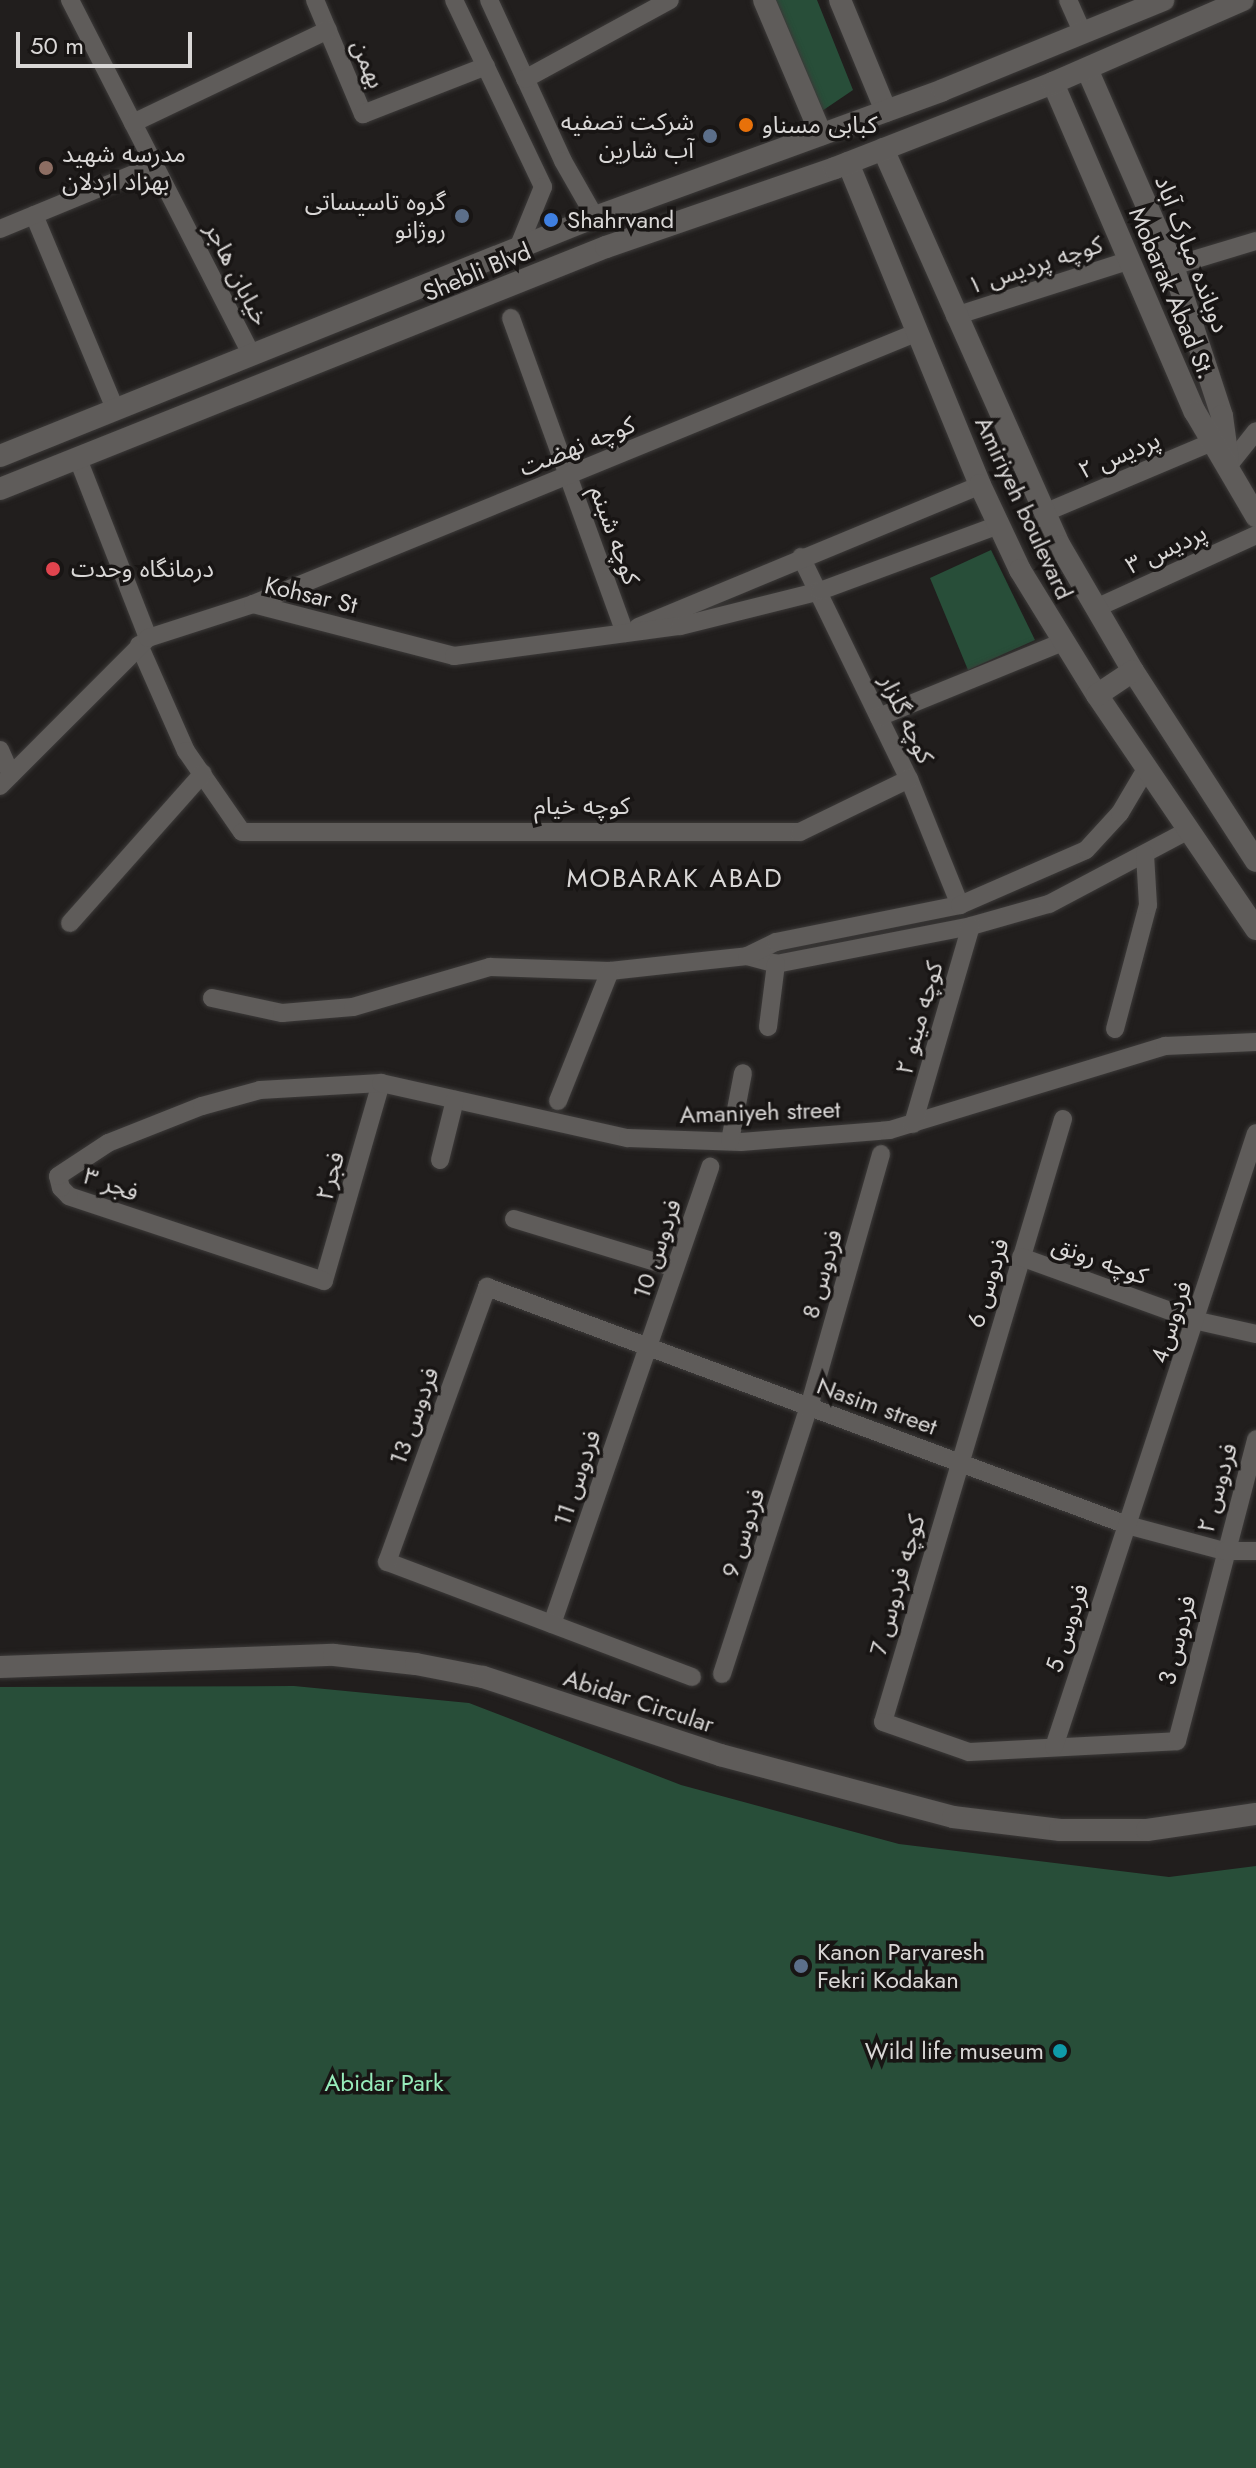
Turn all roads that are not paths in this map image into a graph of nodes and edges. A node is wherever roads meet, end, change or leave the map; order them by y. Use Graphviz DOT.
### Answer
graph roads {
  1 [pos="70,0"];
  2 [pos="315,0"];
  3 [pos="454,0"];
  4 [pos="489,0"];
  5 [pos="670,0"];
  6 [pos="764,0"];
  7 [pos="840,0"];
  8 [pos="1068,0"];
  9 [pos="1163,0"];
  10 [pos="1243,0"];
  11 [pos="328,30"];
  12 [pos="1083,34"];
  13 [pos="486,66"];
  14 [pos="1087,69"];
  15 [pos="525,79"];
  16 [pos="1053,83"];
  17 [pos="886,111"];
  18 [pos="133,123"];
  19 [pos="821,134"];
  20 [pos="883,149"];
  21 [pos="848,163"];
  22 [pos="155,165"];
  23 [pos="34,215"];
  24 [pos="595,217"];
  25 [pos="0,229"];
  26 [pos="1256,241"];
  27 [pos="518,248"];
  28 [pos="1130,260"];
  29 [pos="1173,266"];
  30 [pos="955,316"];
  31 [pos="511,318"];
  32 [pos="918,332"];
  33 [pos="252,355"];
  34 [pos="115,409"];
  35 [pos="1256,431"];
  36 [pos="1212,442"];
  37 [pos="0,456"];
  38 [pos="78,459"];
  39 [pos="1229,465"];
  40 [pos="567,475"];
  41 [pos="980,485"];
  42 [pos="0,489"];
  43 [pos="1044,513"];
  44 [pos="1256,516"];
  45 [pos="998,525"];
  46 [pos="1256,535"];
  47 [pos="801,557"];
  48 [pos="820,591"];
  49 [pos="253,604"];
  50 [pos="1096,608"];
  51 [pos="625,633"];
  52 [pos="144,642"];
  53 [pos="1063,642"];
  54 [pos="1133,671"];
  55 [pos="1097,695"];
  56 [pos="879,717"];
  57 [pos="0,750"];
  58 [pos="1146,769"];
  59 [pos="203,773"];
  60 [pos="909,779"];
  61 [pos="6,780"];
  62 [pos="1189,830"];
  63 [pos="1145,854"];
  64 [pos="1256,861"];
  65 [pos="960,905"];
  66 [pos="70,923"];
  67 [pos="971,926"];
  68 [pos="1256,929"];
  69 [pos="747,956"];
  70 [pos="776,964"];
  71 [pos="610,971"];
  72 [pos="212,998"];
  73 [pos="768,1027"];
  74 [pos="1115,1029"];
  75 [pos="1256,1042"];
  76 [pos="743,1073"];
  77 [pos="381,1083"];
  78 [pos="260,1090"];
  79 [pos="455,1100"];
  80 [pos="558,1101"];
  81 [pos="1063,1119"];
  82 [pos="913,1124"];
  83 [pos="1256,1133"];
  84 [pos="730,1141"];
  85 [pos="881,1154"];
  86 [pos="440,1160"];
  87 [pos="710,1167"];
  88 [pos="514,1219"];
  89 [pos="1021,1257"];
  90 [pos="675,1268"];
  91 [pos="324,1281"];
  92 [pos="487,1287"];
  93 [pos="1198,1321"];
  94 [pos="1256,1334"];
  95 [pos="649,1347"];
  96 [pos="809,1407"];
  97 [pos="1256,1439"];
  98 [pos="958,1462"];
  99 [pos="1127,1525"];
  100 [pos="1224,1551"];
  101 [pos="1256,1551"];
  102 [pos="552,1624"];
  103 [pos="0,1667"];
  104 [pos="722,1674"];
  105 [pos="692,1677"];
  106 [pos="1054,1747"];
  107 [pos="1256,1814"];
  1 -- 18 [label="street, خیابان هاجر"];
  2 -- 11 [label="street, بهمن"];
  3 -- 13 [label="street"];
  4 -- 15 [label="street"];
  5 -- 15 [label="street"];
  6 -- 19 [label="street"];
  7 -- 17 [label="street"];
  8 -- 12 [label="street"];
  9 -- 12 [label="street, Shebli Blvd"];
  10 -- 14 [label="street, Shebli Blvd"];
  11 -- 13 [label="street, بهمن"];
  11 -- 18 [label="street"];
  12 -- 17 [label="street, Shebli Blvd"];
  13 -- 27 [label="street"];
  14 -- 16 [label="street, Shebli Blvd"];
  14 -- 29 [label="street, دوبانده مبارک آباد"];
  15 -- 24 [label="street"];
  16 -- 20 [label="street, Shebli Blvd"];
  16 -- 28 [label="street, Mobarak Abad St."];
  17 -- 19 [label="street, Shebli Blvd"];
  18 -- 22 [label="street, خیابان هاجر"];
  19 -- 24 [label="street, Shebli Blvd"];
  20 -- 21 [label="street, Shebli Blvd"];
  20 -- 30 [label="street, Amiriyeh boulevard"];
  21 -- 32 [label="street, Amiriyeh boulevard"];
  21 -- 38 [label="street, Shebli Blvd"];
  22 -- 23 [label="street"];
  22 -- 33 [label="street, خیابان هاجر"];
  23 -- 25 [label="street"];
  23 -- 34 [label="street"];
  24 -- 27 [label="street, Shebli Blvd"];
  26 -- 29 [label="street"];
  27 -- 33 [label="street, Shebli Blvd"];
  28 -- 30 [label="street, کوچه پردیس ۱"];
  28 -- 36 [label="street, Mobarak Abad St."];
  29 -- 39 [label="street, دوبانده مبارک آباد"];
  30 -- 43 [label="street, Amiriyeh boulevard"];
  31 -- 40 [label="street, کوچه شبنم"];
  32 -- 40 [label="street, کوچه نهضت"];
  32 -- 41 [label="street, Amiriyeh boulevard"];
  33 -- 34 [label="street, Shebli Blvd"];
  34 -- 37 [label="street, Shebli Blvd"];
  35 -- 39 [label="street"];
  36 -- 39 [label="street, Mobarak Abad St."];
  36 -- 43 [label="street, پردیس ۲"];
  38 -- 42 [label="street, Shebli Blvd"];
  38 -- 52 [label="street"];
  39 -- 44 [label="street, Mobarak Abad St."];
  40 -- 49 [label="street, کوچه نهضت"];
  40 -- 51 [label="street, کوچه شبنم"];
  41 -- 45 [label="street, Amiriyeh boulevard"];
  41 -- 47 [label="street, Kohsar St"];
  43 -- 50 [label="street, Amiriyeh boulevard"];
  45 -- 48 [label="street, Kohsar St"];
  45 -- 53 [label="street, Amiriyeh boulevard"];
  46 -- 50 [label="street, پردیس ۳"];
  47 -- 48 [label="street, کوچه گلزار"];
  47 -- 51 [label="street, Kohsar St"];
  48 -- 51 [label="street, Kohsar St"];
  48 -- 56 [label="street, کوچه گلزار"];
  49 -- 51 [label="street, Kohsar St"];
  49 -- 52 [label="street, Kohsar St"];
  50 -- 54 [label="street, Amiriyeh boulevard"];
  52 -- 59 [label="street"];
  52 -- 61 [label="street, Kohsar St"];
  53 -- 55 [label="street, Amiriyeh boulevard"];
  53 -- 56 [label="street"];
  54 -- 55 [label="street"];
  54 -- 64 [label="street, Amiriyeh boulevard"];
  55 -- 58 [label="street, Amiriyeh boulevard"];
  56 -- 60 [label="street, کوچه گلزار"];
  57 -- 61 [label="street"];
  58 -- 62 [label="street, Amiriyeh boulevard"];
  58 -- 65 [label="street"];
  59 -- 60 [label="street, کوچه خیام"];
  59 -- 66 [label="street"];
  60 -- 65 [label="street, کوچه گلزار"];
  62 -- 63 [label="street"];
  62 -- 68 [label="street, Amiriyeh boulevard"];
  63 -- 67 [label="street"];
  63 -- 74 [label="street"];
  65 -- 69 [label="street"];
  67 -- 70 [label="street"];
  67 -- 82 [label="street, کوچه مینو ۲"];
  69 -- 70 [label="street"];
  69 -- 71 [label="street"];
  70 -- 73 [label="street"];
  71 -- 72 [label="street"];
  71 -- 80 [label="street"];
  75 -- 82 [label="street, Amaniyeh street"];
  76 -- 84 [label="street"];
  77 -- 78 [label="street, Amaniyeh street"];
  77 -- 79 [label="street, Amaniyeh street"];
  77 -- 91 [label="street, فجر۲"];
  78 -- 91 [label="street, فجر ۳"];
  79 -- 84 [label="street, Amaniyeh street"];
  79 -- 86 [label="street"];
  81 -- 89 [label="street, فردوس 6"];
  82 -- 84 [label="street, Amaniyeh street"];
  83 -- 93 [label="street, فردوس4"];
  85 -- 96 [label="street, فردوس 8"];
  87 -- 90 [label="street, فردوس 10"];
  88 -- 90 [label="street"];
  89 -- 93 [label="street, کوچه رونق"];
  89 -- 98 [label="street, فردوس 6"];
  90 -- 95 [label="street, فردوس 10"];
  92 -- 95 [label="street, Nasim street"];
  92 -- 102 [label="street, فردوس 13"];
  93 -- 94 [label="street, کوچه رونق"];
  93 -- 99 [label="street, فردوس4"];
  95 -- 96 [label="street, Nasim street"];
  95 -- 102 [label="street, فردوس 11"];
  96 -- 98 [label="street, Nasim street"];
  96 -- 104 [label="street, فردوس 9"];
  97 -- 100 [label="street, فردوس ۲"];
  98 -- 99 [label="street, Nasim street"];
  98 -- 106 [label="street, کوچه فردوس 7"];
  99 -- 100 [label="street, Nasim street"];
  99 -- 106 [label="street, فردوس 5"];
  100 -- 101 [label="street, Nasim street"];
  100 -- 106 [label="street, فردوس 3"];
  102 -- 105 [label="street"];
  103 -- 107 [label="street, Abidar Circular"];
}
